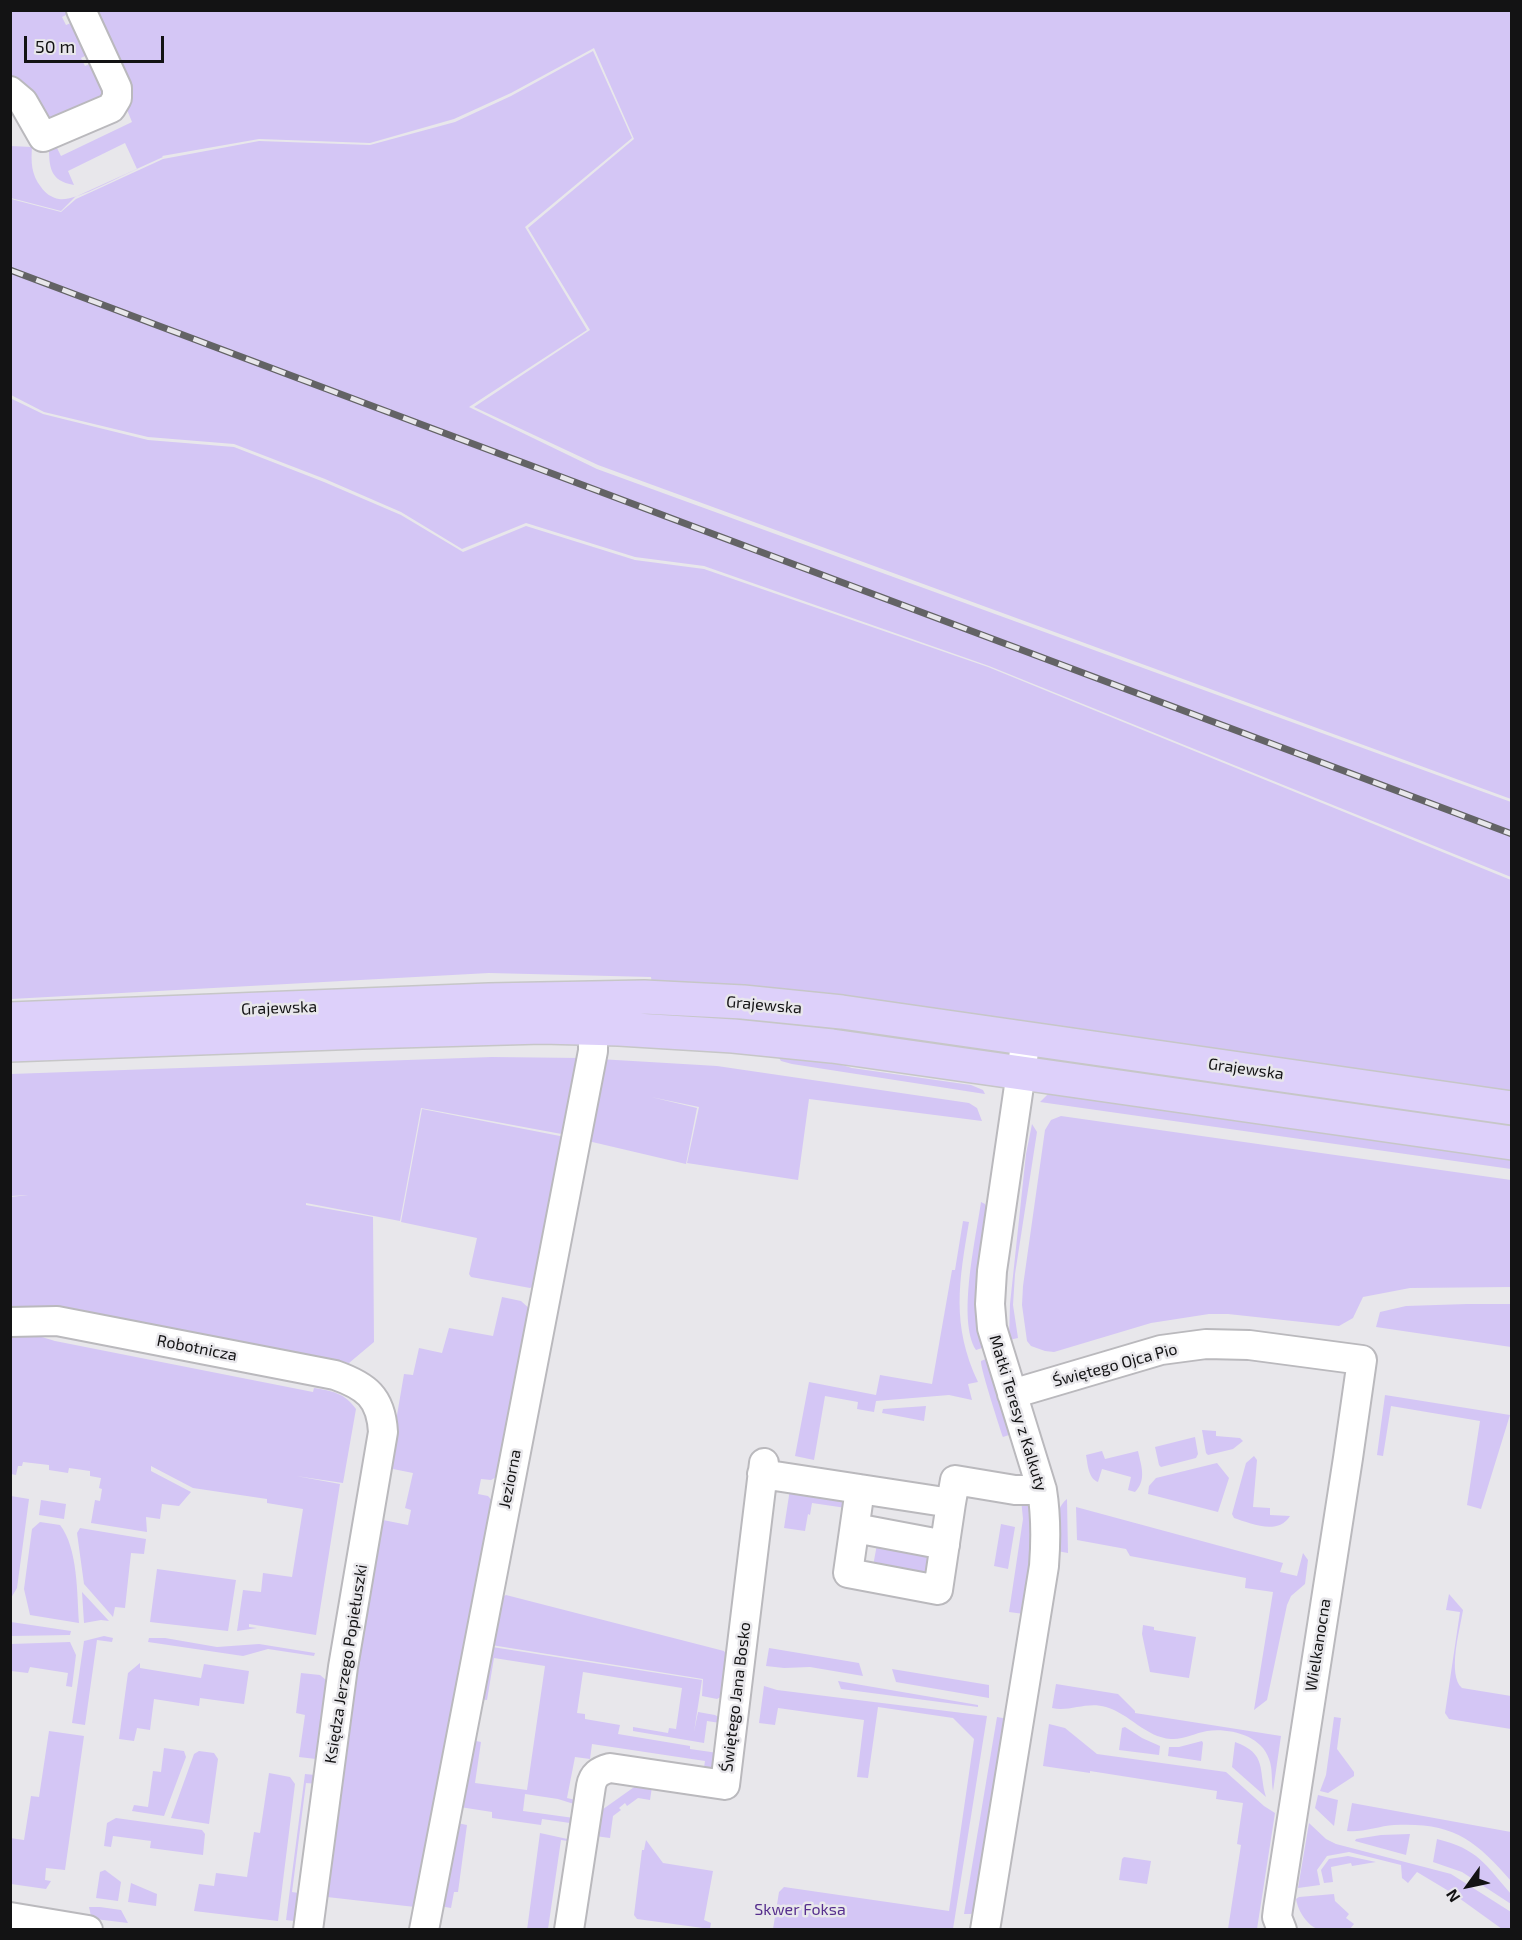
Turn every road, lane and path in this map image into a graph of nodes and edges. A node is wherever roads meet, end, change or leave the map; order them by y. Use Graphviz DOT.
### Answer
graph roads {
  1 [pos="81,10"];
  2 [pos="10,91"];
  3 [pos="10,1019"];
  4 [pos="593,1029"];
  5 [pos="1026,1038"];
  6 [pos="10,1045"];
  7 [pos="1021,1073"];
  8 [pos="1512,1108"];
  9 [pos="1512,1143"];
  10 [pos="10,1322"];
  11 [pos="1362,1360"];
  12 [pos="1012,1394"];
  13 [pos="375,1400"];
  14 [pos="860,1489"];
  15 [pos="1042,1490"];
  16 [pos="951,1503"];
  17 [pos="855,1528"];
  18 [pos="945,1545"];
  19 [pos="10,1917"];
  20 [pos="88,1929"];
  21 [pos="308,1929"];
  22 [pos="424,1929"];
  23 [pos="569,1929"];
  24 [pos="985,1929"];
  25 [pos="1282,1929"];
  1 -- 2 [label="street"];
  3 -- 5 [label="main road, Grajewska"];
  4 -- 6 [label="main road, Grajewska"];
  4 -- 7 [label="main road, Grajewska"];
  4 -- 22 [label="street, Jeziorna"];
  5 -- 7 [label="street, Matki Teresy z Kalkuty"];
  5 -- 8 [label="main road, Grajewska"];
  7 -- 9 [label="main road, Grajewska"];
  7 -- 12 [label="street, Matki Teresy z Kalkuty"];
  10 -- 13 [label="street, Robotnicza"];
  11 -- 12 [label="street, Świętego Ojca Pio"];
  11 -- 25 [label="street, Wielkanocna"];
  12 -- 15 [label="street, Matki Teresy z Kalkuty"];
  13 -- 21 [label="street, Księdza Jerzego Popiełuszki"];
  14 -- 16 [label="street"];
  14 -- 17 [label="street"];
  14 -- 23 [label="street, Świętego Jana Bosko"];
  15 -- 16 [label="street"];
  15 -- 24 [label="street, Matki Teresy z Kalkuty"];
  16 -- 18 [label="street"];
  17 -- 18 [label="street"];
  17 -- 18 [label="street"];
  19 -- 20 [label="street"];
}
